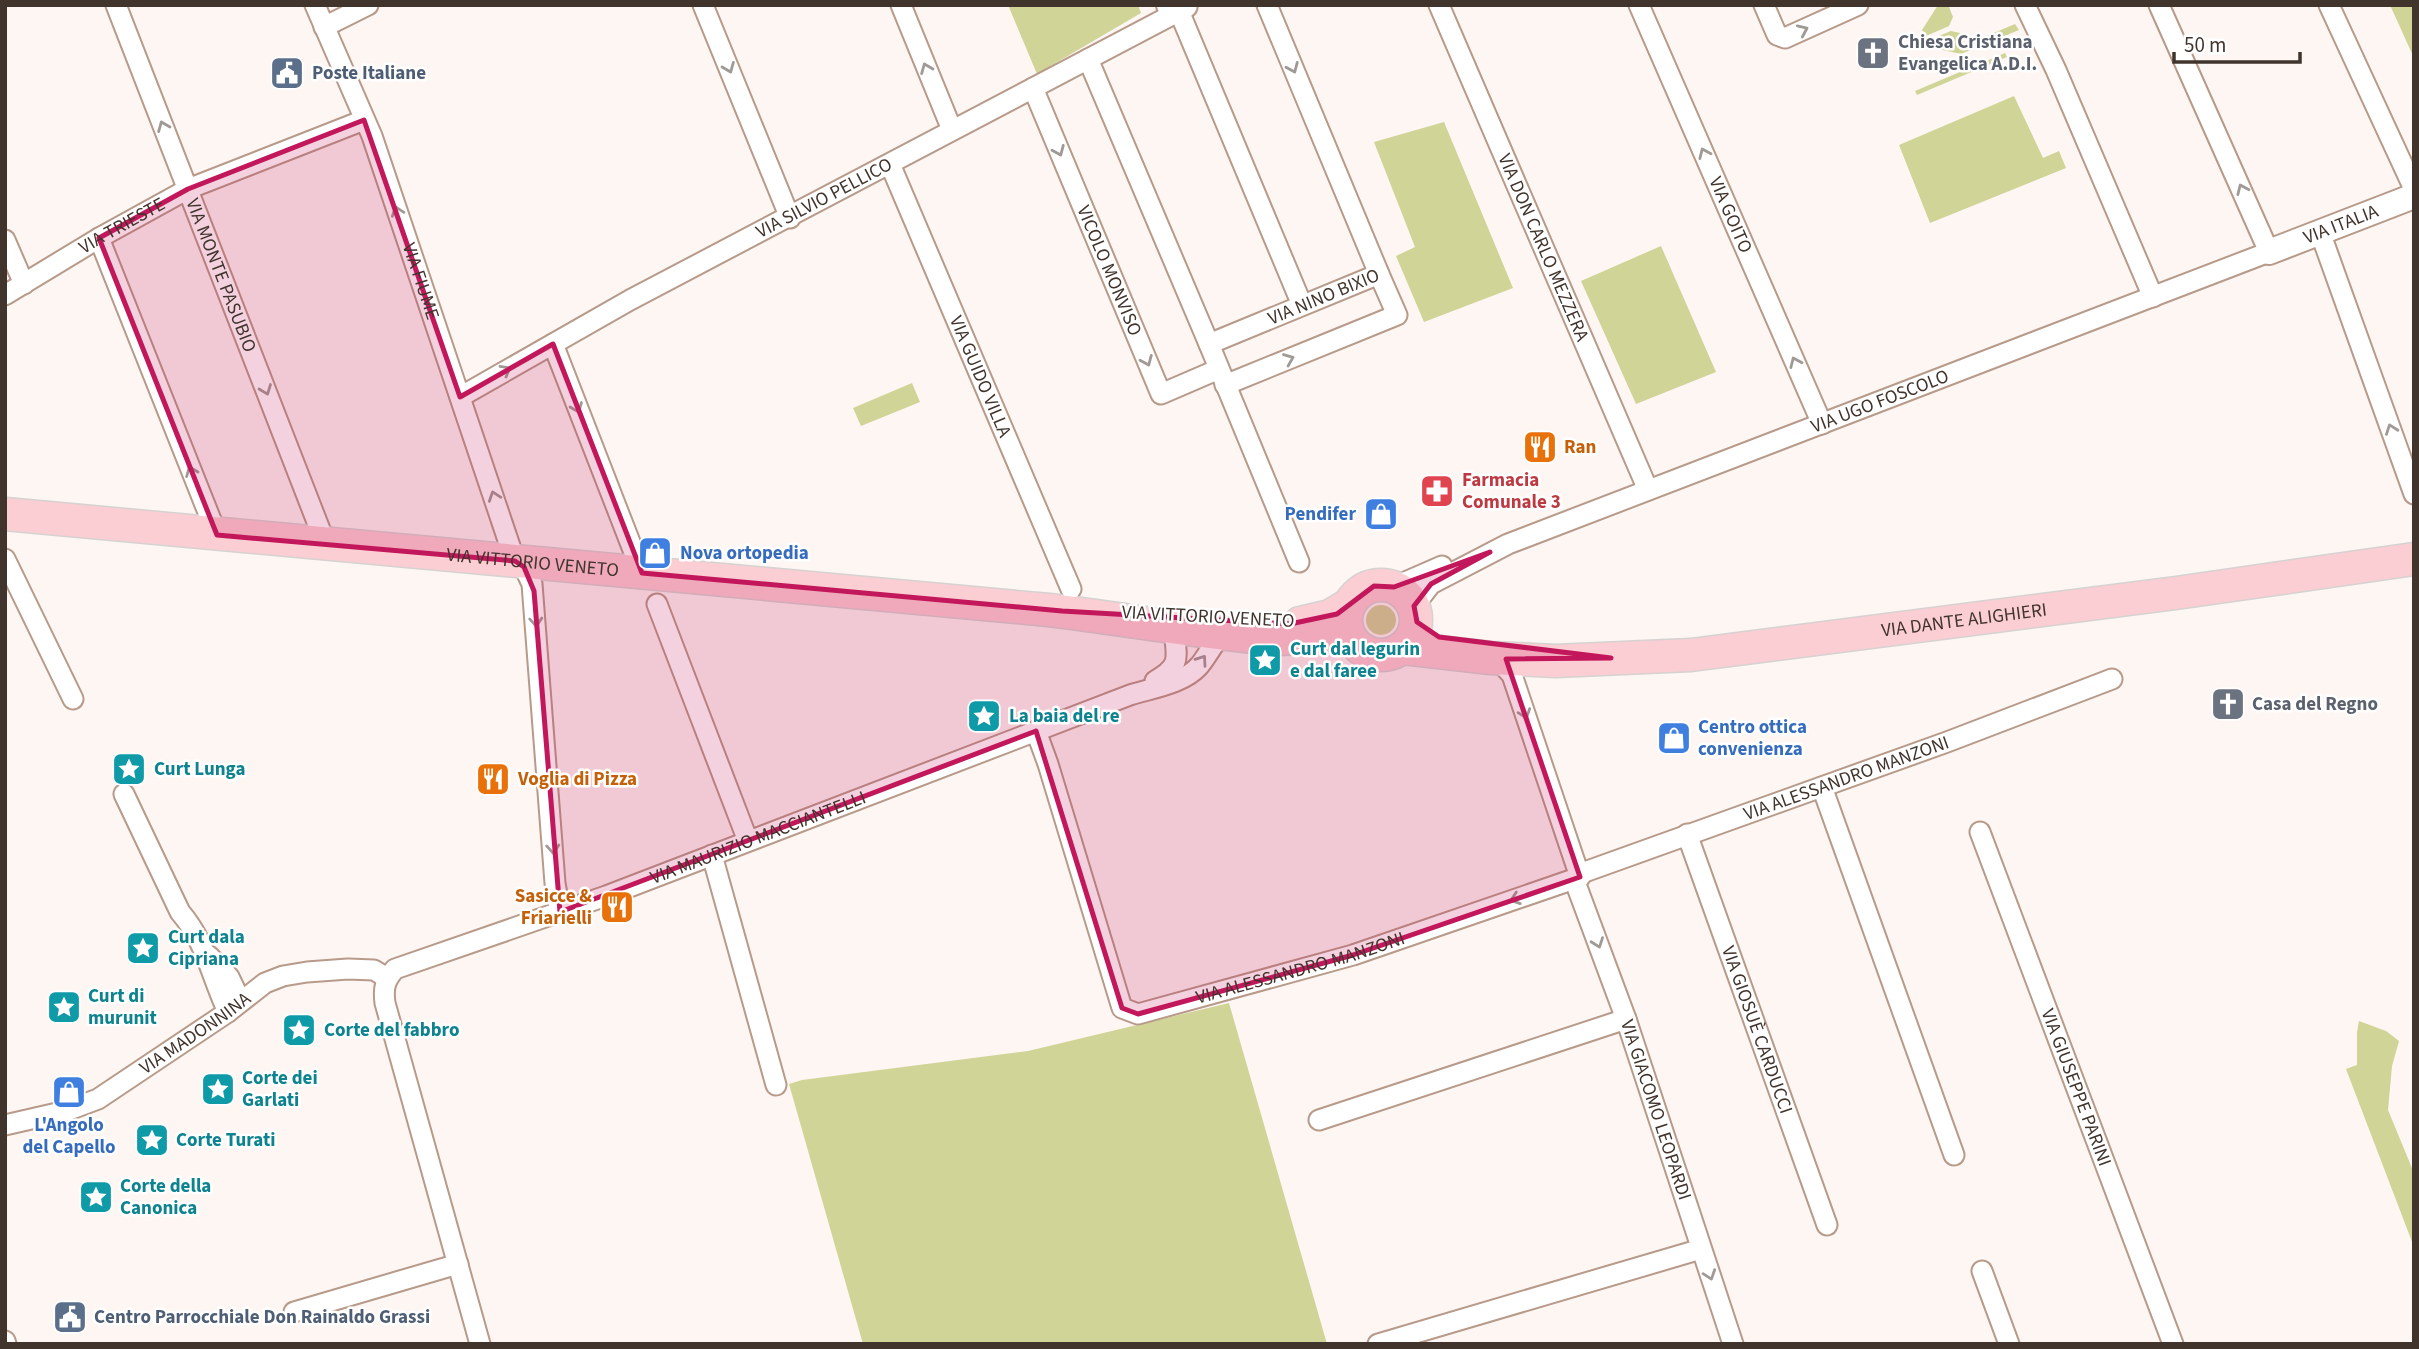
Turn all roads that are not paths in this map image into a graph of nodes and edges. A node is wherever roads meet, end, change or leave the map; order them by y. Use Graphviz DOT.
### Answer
graph roads {
  1 [pos="116,5"];
  2 [pos="315,5"];
  3 [pos="369,5"];
  4 [pos="703,5"];
  5 [pos="901,5"];
  6 [pos="1267,5"];
  7 [pos="1439,5"];
  8 [pos="1639,5"];
  9 [pos="1764,5"];
  10 [pos="1858,5"];
  11 [pos="2025,5"];
  12 [pos="2159,5"];
  13 [pos="2329,5"];
  14 [pos="1179,7"];
  15 [pos="324,27"];
  16 [pos="1088,59"];
  17 [pos="1033,88"];
  18 [pos="363,120"];
  19 [pos="952,131"];
  20 [pos="890,164"];
  21 [pos="188,189"];
  22 [pos="2414,189"];
  23 [pos="2414,196"];
  24 [pos="790,218"];
  25 [pos="2320,232"];
  26 [pos="99,238"];
  27 [pos="5,240"];
  28 [pos="2269,252"];
  29 [pos="1379,274"];
  30 [pos="24,284"];
  31 [pos="5,295"];
  32 [pos="2153,297"];
  33 [pos="1302,305"];
  34 [pos="553,344"];
  35 [pos="1209,344"];
  36 [pos="1222,377"];
  37 [pos="460,397"];
  38 [pos="1822,424"];
  39 [pos="1648,490"];
  40 [pos="2414,494"];
  41 [pos="5,514"];
  42 [pos="217,535"];
  43 [pos="326,545"];
  44 [pos="5,559"];
  45 [pos="2414,559"];
  46 [pos="514,561"];
  47 [pos="1299,562"];
  48 [pos="642,573"];
  49 [pos="1066,600"];
  50 [pos="657,604"];
  51 [pos="1350,604"];
  52 [pos="1407,616"];
  53 [pos="1174,629"];
  54 [pos="1222,634"];
  55 [pos="1351,638"];
  56 [pos="1611,657"];
  57 [pos="1492,658"];
  58 [pos="2112,679"];
  59 [pos="1130,695"];
  60 [pos="74,699"];
  61 [pos="1036,731"];
  62 [pos="1822,787"];
  63 [pos="124,794"];
  64 [pos="1980,832"];
  65 [pos="1687,834"];
  66 [pos="748,841"];
  67 [pos="712,855"];
  68 [pos="1578,877"];
  69 [pos="560,912"];
  70 [pos="387,978"];
  71 [pos="234,1006"];
  72 [pos="1626,1019"];
  73 [pos="776,1085"];
  74 [pos="1319,1120"];
  75 [pos="5,1125"];
  76 [pos="1954,1155"];
  77 [pos="1827,1224"];
  78 [pos="1701,1249"];
  79 [pos="458,1264"];
  80 [pos="1982,1271"];
  81 [pos="294,1312"];
  82 [pos="480,1344"];
  83 [pos="1378,1344"];
  84 [pos="1733,1344"];
  85 [pos="2009,1344"];
  86 [pos="2174,1344"];
  21 -- 1 [label="street, VIA MONTE PASUBIO, one-way"];
  2 -- 15 [label="street, VIA FIUME"];
  3 -- 15 [label="street"];
  4 -- 24 [label="street, one-way"];
  19 -- 5 [label="street, one-way"];
  6 -- 29 [label="street, one-way"];
  7 -- 39 [label="street, VIA DON CARLO MEZZERA"];
  38 -- 8 [label="street, VIA GOITO, one-way"];
  9 -- 10 [label="street, one-way"];
  11 -- 32 [label="street"];
  28 -- 12 [label="street, one-way"];
  13 -- 22 [label="street"];
  14 -- 16 [label="street, VIA SILVIO PELLICO"];
  14 -- 33 [label="street"];
  15 -- 18 [label="street, VIA FIUME"];
  16 -- 17 [label="street, VIA SILVIO PELLICO"];
  16 -- 35 [label="street"];
  17 -- 19 [label="street, VIA SILVIO PELLICO"];
  17 -- 36 [label="street, VICOLO MONVISO, one-way"];
  18 -- 21 [label="street, VIA TRIESTE"];
  37 -- 18 [label="street, VIA FIUME, one-way"];
  19 -- 20 [label="street, VIA SILVIO PELLICO"];
  20 -- 24 [label="street, VIA SILVIO PELLICO"];
  20 -- 49 [label="street, VIA GUIDO VILLA"];
  21 -- 26 [label="street, VIA TRIESTE"];
  21 -- 43 [label="street, VIA MONTE PASUBIO, one-way"];
  23 -- 25 [label="street, VIA ITALIA"];
  24 -- 34 [label="street, VIA SILVIO PELLICO"];
  25 -- 28 [label="street, VIA ITALIA"];
  40 -- 25 [label="street, one-way"];
  26 -- 30 [label="street, VIA TRIESTE"];
  42 -- 26 [label="street, one-way"];
  27 -- 30 [label="street"];
  28 -- 32 [label="street, VIA UGO FOSCOLO"];
  29 -- 33 [label="street, VIA NINO BIXIO"];
  36 -- 29 [label="street, VIA NINO BIXIO, one-way"];
  30 -- 31 [label="street, VIA TRIESTE"];
  32 -- 38 [label="street, VIA UGO FOSCOLO"];
  33 -- 35 [label="street, VIA NINO BIXIO"];
  37 -- 34 [label="street, VIA SILVIO PELLICO, one-way"];
  34 -- 48 [label="street, one-way"];
  35 -- 36 [label="street"];
  36 -- 47 [label="street"];
  46 -- 37 [label="street, VIA FIUME, one-way"];
  38 -- 39 [label="street, VIA UGO FOSCOLO"];
  39 -- 52 [label="street, VIA UGO FOSCOLO"];
  41 -- 42 [label="main road, VIA VITTORIO VENETO"];
  42 -- 43 [label="main road, VIA VITTORIO VENETO"];
  43 -- 46 [label="main road, VIA VITTORIO VENETO"];
  44 -- 60 [label="street"];
  45 -- 56 [label="main road, VIA DANTE ALIGHIERI"];
  46 -- 48 [label="main road, VIA VITTORIO VENETO"];
  46 -- 69 [label="street, VIA FIUME, one-way"];
  48 -- 49 [label="main road, VIA VITTORIO VENETO"];
  49 -- 51 [label="main road, VIA VITTORIO VENETO"];
  49 -- 53 [label="main road, VIA VITTORIO VENETO"];
  50 -- 66 [label="street"];
  51 -- 52 [label="main road"];
  51 -- 55 [label="main road"];
  52 -- 55 [label="main road"];
  52 -- 56 [label="main road, VIA DANTE ALIGHIERI"];
  52 -- 57 [label="main road, VIA DANTE ALIGHIERI"];
  53 -- 54 [label="main road, VIA VITTORIO VENETO"];
  53 -- 59 [label="street, VIA MAURIZIO MACCIANTELLI"];
  54 -- 55 [label="main road, VIA VITTORIO VENETO"];
  59 -- 54 [label="street, VIA MAURIZIO MACCIANTELLI, one-way"];
  56 -- 57 [label="main road, VIA DANTE ALIGHIERI"];
  57 -- 68 [label="street, VIA GIACOMO LEOPARDI, one-way"];
  58 -- 62 [label="street, VIA ALESSANDRO MANZONI"];
  59 -- 61 [label="street, VIA MAURIZIO MACCIANTELLI"];
  61 -- 66 [label="street, VIA MAURIZIO MACCIANTELLI"];
  68 -- 61 [label="street, VIA ALESSANDRO MANZONI, one-way"];
  62 -- 65 [label="street, VIA ALESSANDRO MANZONI"];
  62 -- 76 [label="street"];
  63 -- 71 [label="street"];
  64 -- 86 [label="street, VIA GIUSEPPE PARINI"];
  65 -- 68 [label="street, VIA ALESSANDRO MANZONI"];
  65 -- 77 [label="street, VIA GIOSUÈ CARDUCCI"];
  66 -- 67 [label="street, VIA MAURIZIO MACCIANTELLI"];
  67 -- 69 [label="street, VIA MAURIZIO MACCIANTELLI"];
  67 -- 73 [label="street"];
  68 -- 72 [label="street, VIA GIACOMO LEOPARDI, one-way"];
  69 -- 70 [label="street, VIA MAURIZIO MACCIANTELLI"];
  70 -- 71 [label="street, VIA MADONNINA"];
  70 -- 79 [label="street"];
  71 -- 75 [label="street, VIA MADONNINA"];
  72 -- 74 [label="street"];
  72 -- 78 [label="street, VIA GIACOMO LEOPARDI"];
  78 -- 83 [label="street"];
  78 -- 84 [label="street, VIA GIACOMO LEOPARDI, one-way"];
  79 -- 81 [label="street"];
  79 -- 82 [label="street"];
  80 -- 85 [label="street"];
}
